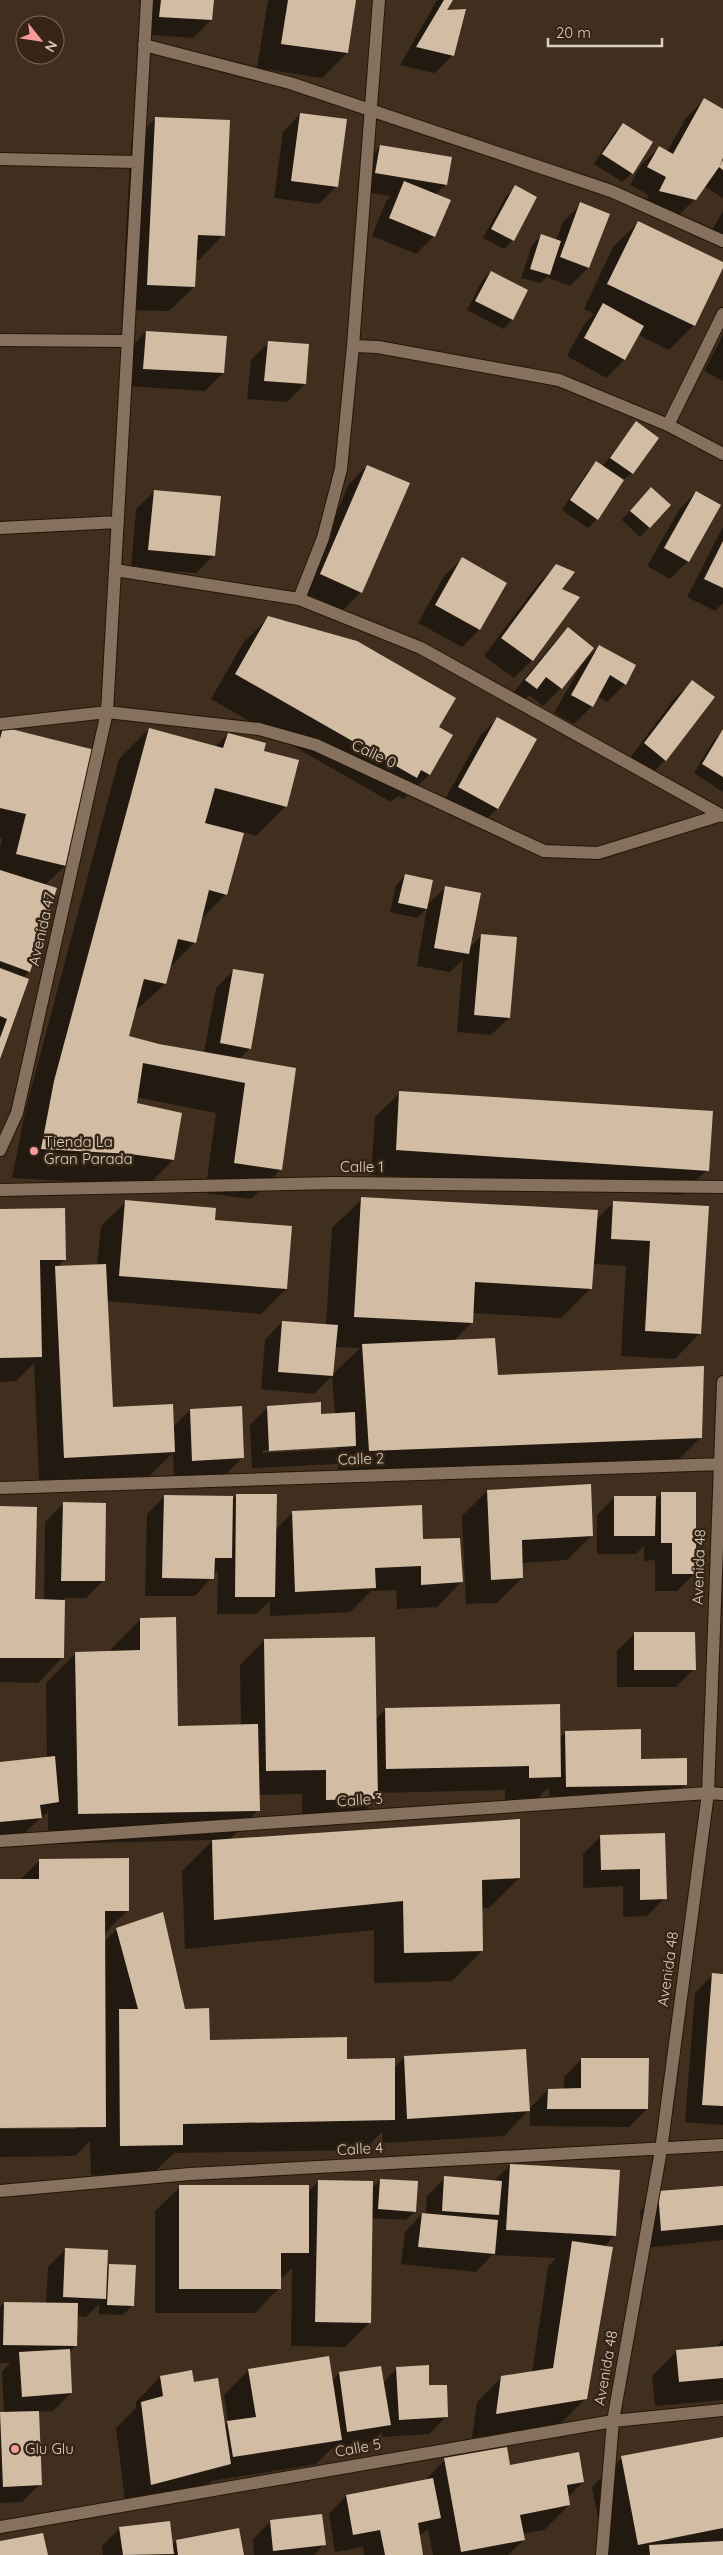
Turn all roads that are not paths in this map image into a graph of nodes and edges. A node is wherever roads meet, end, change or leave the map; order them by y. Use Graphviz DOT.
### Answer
graph roads {
  1 [pos="147,0"];
  2 [pos="379,0"];
  3 [pos="144,45"];
  4 [pos="370,110"];
  5 [pos="0,160"];
  6 [pos="137,162"];
  7 [pos="723,242"];
  8 [pos="723,314"];
  9 [pos="0,340"];
  10 [pos="128,341"];
  11 [pos="353,346"];
  12 [pos="668,425"];
  13 [pos="723,454"];
  14 [pos="118,522"];
  15 [pos="0,528"];
  16 [pos="115,570"];
  17 [pos="299,599"];
  18 [pos="107,712"];
  19 [pos="0,724"];
  20 [pos="722,816"];
  21 [pos="0,1150"];
  22 [pos="723,1187"];
  23 [pos="0,1190"];
  24 [pos="723,1382"];
  25 [pos="721,1464"];
  26 [pos="0,1488"];
  27 [pos="708,1793"];
  28 [pos="723,1794"];
  29 [pos="0,1841"];
  30 [pos="723,2145"];
  31 [pos="661,2150"];
  32 [pos="0,2191"];
  33 [pos="723,2410"];
  34 [pos="613,2421"];
  35 [pos="0,2527"];
  36 [pos="602,2555"];
  1 -- 3 [label="street, Avenida 47"];
  2 -- 4 [label="street"];
  3 -- 4 [label="street"];
  3 -- 6 [label="street, Avenida 47"];
  4 -- 7 [label="street"];
  4 -- 11 [label="street"];
  5 -- 6 [label="street"];
  6 -- 10 [label="street, Avenida 47"];
  8 -- 12 [label="street"];
  9 -- 10 [label="street"];
  10 -- 14 [label="street, Avenida 47"];
  11 -- 12 [label="street"];
  11 -- 17 [label="street"];
  12 -- 13 [label="street"];
  14 -- 15 [label="street"];
  14 -- 16 [label="street, Avenida 47"];
  16 -- 17 [label="street"];
  16 -- 18 [label="street, Avenida 47"];
  17 -- 20 [label="street"];
  18 -- 19 [label="street, Calle 0"];
  18 -- 20 [label="street, Calle 0"];
  18 -- 21 [label="street, Avenida 47"];
  22 -- 23 [label="street, Calle 1"];
  24 -- 25 [label="street, Avenida 48"];
  25 -- 26 [label="street, Calle 2"];
  25 -- 27 [label="street, Avenida 48"];
  27 -- 28 [label="street, Calle 3"];
  27 -- 29 [label="street, Calle 3"];
  27 -- 31 [label="street, Avenida 48"];
  30 -- 31 [label="street, Calle 4"];
  31 -- 32 [label="street, Calle 4"];
  31 -- 34 [label="street, Avenida 48"];
  33 -- 34 [label="street, Calle 5"];
  34 -- 35 [label="street, Calle 5"];
  34 -- 36 [label="street, Avenida 48"];
}
